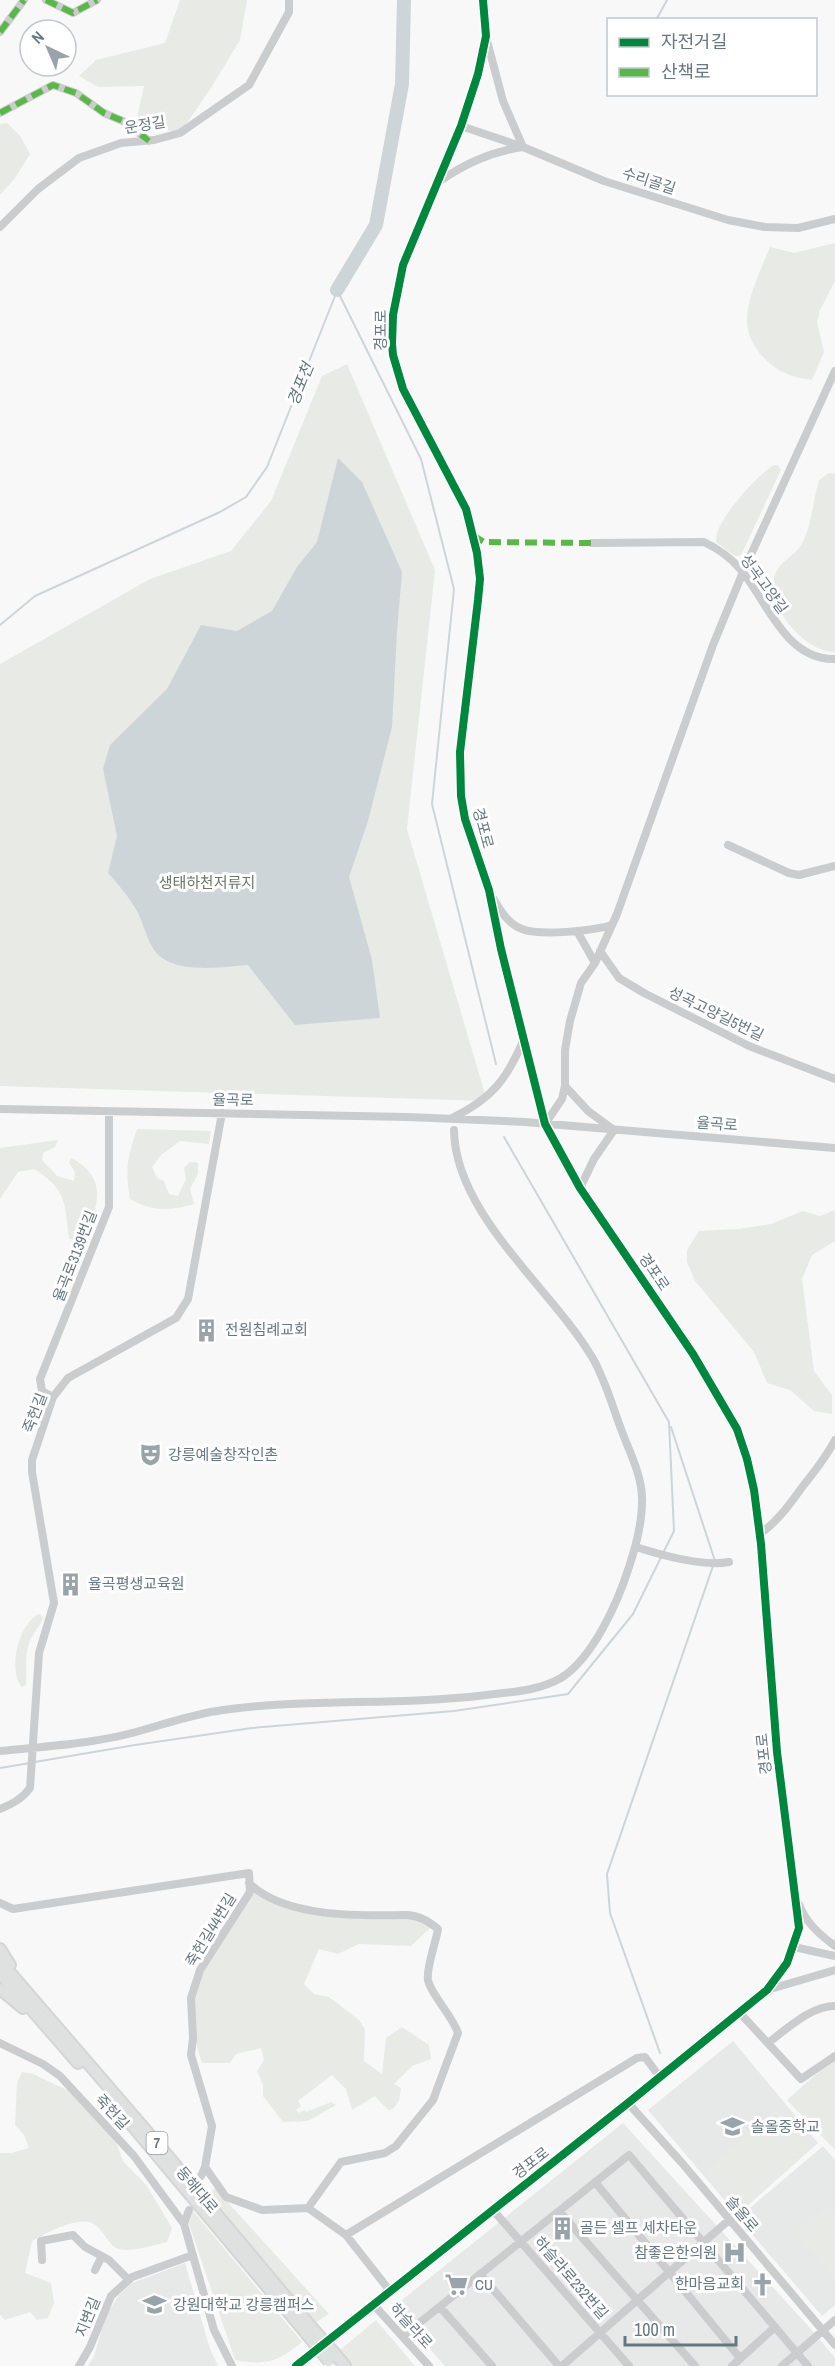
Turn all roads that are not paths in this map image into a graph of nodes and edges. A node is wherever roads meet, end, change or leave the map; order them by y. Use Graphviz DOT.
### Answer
graph roads {
  1 [pos="24,0"];
  2 [pos="46,0"];
  3 [pos="97,0"];
  4 [pos="289,0"];
  5 [pos="483,0"];
  6 [pos="0,32"];
  7 [pos="486,36"];
  8 [pos="0,113"];
  9 [pos="461,126"];
  10 [pos="149,141"];
  11 [pos="523,147"];
  12 [pos="436,184"];
  13 [pos="835,219"];
  14 [pos="0,227"];
  15 [pos="835,371"];
  16 [pos="592,543"];
  17 [pos="743,572"];
  18 [pos="835,659"];
  19 [pos="728,845"];
  20 [pos="835,866"];
  21 [pos="489,890"];
  22 [pos="612,926"];
  23 [pos="576,931"];
  24 [pos="600,951"];
  25 [pos="595,963"];
  26 [pos="524,1039"];
  27 [pos="835,1079"];
  28 [pos="565,1086"];
  29 [pos="0,1109"];
  30 [pos="109,1112"];
  31 [pos="222,1113"];
  32 [pos="449,1119"];
  33 [pos="545,1124"];
  34 [pos="614,1130"];
  35 [pos="454,1131"];
  36 [pos="835,1148"];
  37 [pos="580,1188"];
  38 [pos="53,1397"];
  39 [pos="835,1440"];
  40 [pos="760,1534"];
  41 [pos="639,1548"];
  42 [pos="729,1562"];
  43 [pos="0,1751"];
  44 [pos="33,1751"];
  45 [pos="0,1809"];
  46 [pos="793,1882"];
  47 [pos="249,1883"];
  48 [pos="0,1903"];
  49 [pos="835,1946"];
  50 [pos="794,1947"];
  51 [pos="0,1949"];
  52 [pos="835,1956"];
  53 [pos="0,1961"];
  54 [pos="835,1970"];
  55 [pos="0,1972"];
  56 [pos="0,1989"];
  57 [pos="767,1990"];
  58 [pos="27,1993"];
  59 [pos="835,2006"];
  60 [pos="739,2012"];
  61 [pos="46,2027"];
  62 [pos="0,2043"];
  63 [pos="768,2043"];
  64 [pos="835,2056"];
  65 [pos="659,2076"];
  66 [pos="628,2103"];
  67 [pos="595,2182"];
  68 [pos="308,2208"];
  69 [pos="189,2210"];
  70 [pos="493,2210"];
  71 [pos="559,2211"];
  72 [pos="729,2220"];
  73 [pos="184,2224"];
  74 [pos="346,2235"];
  75 [pos="521,2242"];
  76 [pos="703,2242"];
  77 [pos="193,2255"];
  78 [pos="102,2256"];
  79 [pos="42,2260"];
  80 [pos="94,2270"];
  81 [pos="669,2272"];
  82 [pos="480,2274"];
  83 [pos="129,2280"];
  84 [pos="390,2291"];
  85 [pos="637,2300"];
  86 [pos="373,2304"];
  87 [pos="440,2307"];
  88 [pos="835,2320"];
  89 [pos="775,2327"];
  90 [pos="823,2330"];
  91 [pos="309,2331"];
  92 [pos="600,2333"];
  93 [pos="403,2336"];
  94 [pos="835,2345"];
  95 [pos="797,2353"];
  96 [pos="740,2358"];
  97 [pos="333,2361"];
  98 [pos="79,2366"];
  99 [pos="232,2366"];
  100 [pos="296,2366"];
  101 [pos="345,2366"];
  102 [pos="429,2366"];
  103 [pos="492,2366"];
  104 [pos="561,2366"];
  105 [pos="629,2366"];
  106 [pos="695,2366"];
  107 [pos="732,2366"];
  108 [pos="782,2366"];
  109 [pos="808,2366"];
  1 -- 6 [label="street"];
  2 -- 3 [label="street"];
  4 -- 10 [label="street, 운정길"];
  5 -- 7 [label="street, 경포로"];
  7 -- 9 [label="street, 경포로"];
  7 -- 11 [label="street"];
  8 -- 10 [label="street"];
  9 -- 11 [label="street, 수리골길"];
  9 -- 12 [label="street, 경포로"];
  10 -- 14 [label="street, 운정길"];
  11 -- 12 [label="street"];
  11 -- 13 [label="street, 수리골길"];
  12 -- 21 [label="street, 경포로"];
  15 -- 17 [label="street"];
  16 -- 17 [label="street, 성곡고양길"];
  17 -- 18 [label="street, 성곡고양길"];
  17 -- 22 [label="street"];
  19 -- 20 [label="street"];
  21 -- 23 [label="street"];
  21 -- 26 [label="street, 경포로"];
  22 -- 23 [label="street"];
  22 -- 24 [label="street"];
  23 -- 25 [label="street"];
  24 -- 25 [label="street"];
  24 -- 27 [label="street, 성곡고양길5번길"];
  25 -- 28 [label="street"];
  26 -- 32 [label="street"];
  26 -- 33 [label="street, 경포로"];
  28 -- 33 [label="street"];
  28 -- 34 [label="street"];
  29 -- 30 [label="street, 율곡로"];
  30 -- 31 [label="street, 율곡로"];
  30 -- 38 [label="street, 율곡로3139번길"];
  31 -- 32 [label="street, 율곡로"];
  31 -- 38 [label="street, 죽헌길"];
  32 -- 33 [label="street, 율곡로"];
  33 -- 34 [label="street, 율곡로"];
  33 -- 37 [label="street, 경포로"];
  34 -- 36 [label="street, 율곡로"];
  34 -- 37 [label="street"];
  35 -- 41 [label="street"];
  37 -- 40 [label="street, 경포로"];
  38 -- 44 [label="street, 죽헌길"];
  39 -- 40 [label="street"];
  40 -- 46 [label="street, 경포로"];
  41 -- 42 [label="street"];
  41 -- 44 [label="street"];
  43 -- 44 [label="street"];
  44 -- 45 [label="street, 죽헌길"];
  46 -- 49 [label="street"];
  46 -- 50 [label="street, 경포로"];
  47 -- 48 [label="street, 죽헌길44번길"];
  47 -- 68 [label="street, 죽헌길44번길"];
  47 -- 68 [label="street"];
  50 -- 52 [label="street"];
  50 -- 57 [label="street, 경포로"];
  51 -- 58 [label="main road"];
  53 -- 58 [label="main road, 동해대로 / 7"];
  54 -- 57 [label="street"];
  55 -- 61 [label="main road, 동해대로 / 7"];
  56 -- 61 [label="main road"];
  57 -- 60 [label="street, 경포로"];
  58 -- 91 [label="main road, 동해대로 / 7"];
  59 -- 63 [label="street"];
  60 -- 63 [label="street"];
  60 -- 65 [label="street, 경포로"];
  61 -- 91 [label="main road, 동해대로 / 7"];
  62 -- 73 [label="street, 죽헌길"];
  63 -- 64 [label="street"];
  65 -- 66 [label="street, 경포로"];
  65 -- 74 [label="street"];
  66 -- 70 [label="street, 경포로"];
  66 -- 72 [label="street, 솔올로"];
  67 -- 71 [label="street"];
  67 -- 76 [label="street"];
  67 -- 81 [label="street"];
  68 -- 74 [label="street"];
  69 -- 73 [label="street"];
  70 -- 75 [label="street, 하슬라로232번길"];
  70 -- 84 [label="street, 경포로"];
  71 -- 75 [label="street"];
  71 -- 85 [label="street"];
  72 -- 76 [label="street, 하슬라로232번길"];
  72 -- 90 [label="street, 솔올로"];
  73 -- 77 [label="street"];
  74 -- 84 [label="street"];
  75 -- 82 [label="street"];
  75 -- 92 [label="street, 하슬라로232번길"];
  76 -- 81 [label="street, 하슬라로232번길"];
  76 -- 89 [label="street"];
  77 -- 83 [label="street, 지변길"];
  77 -- 99 [label="street"];
  78 -- 79 [label="street"];
  78 -- 80 [label="street"];
  78 -- 83 [label="street"];
  81 -- 85 [label="street, 하슬라로232번길"];
  81 -- 96 [label="street"];
  82 -- 87 [label="street"];
  82 -- 104 [label="street, 하슬라로232번길"];
  83 -- 98 [label="street, 지변길"];
  84 -- 86 [label="street, 경포로"];
  85 -- 92 [label="street, 하슬라로232번길"];
  85 -- 106 [label="street"];
  86 -- 93 [label="street, 하슬라로"];
  86 -- 100 [label="street, 경포로"];
  87 -- 93 [label="street"];
  87 -- 103 [label="street"];
  88 -- 90 [label="street"];
  89 -- 95 [label="street"];
  89 -- 96 [label="street"];
  90 -- 94 [label="street, 솔올로"];
  90 -- 95 [label="street"];
  91 -- 97 [label="main road, 동해대로 / 7, bridge"];
  92 -- 104 [label="street, 하슬라로232번길"];
  92 -- 105 [label="street, 하슬라로232번길"];
  93 -- 102 [label="street, 하슬라로"];
  95 -- 108 [label="street"];
  95 -- 109 [label="street"];
  96 -- 107 [label="street"];
  97 -- 101 [label="main road, 동해대로 / 7"];
}
